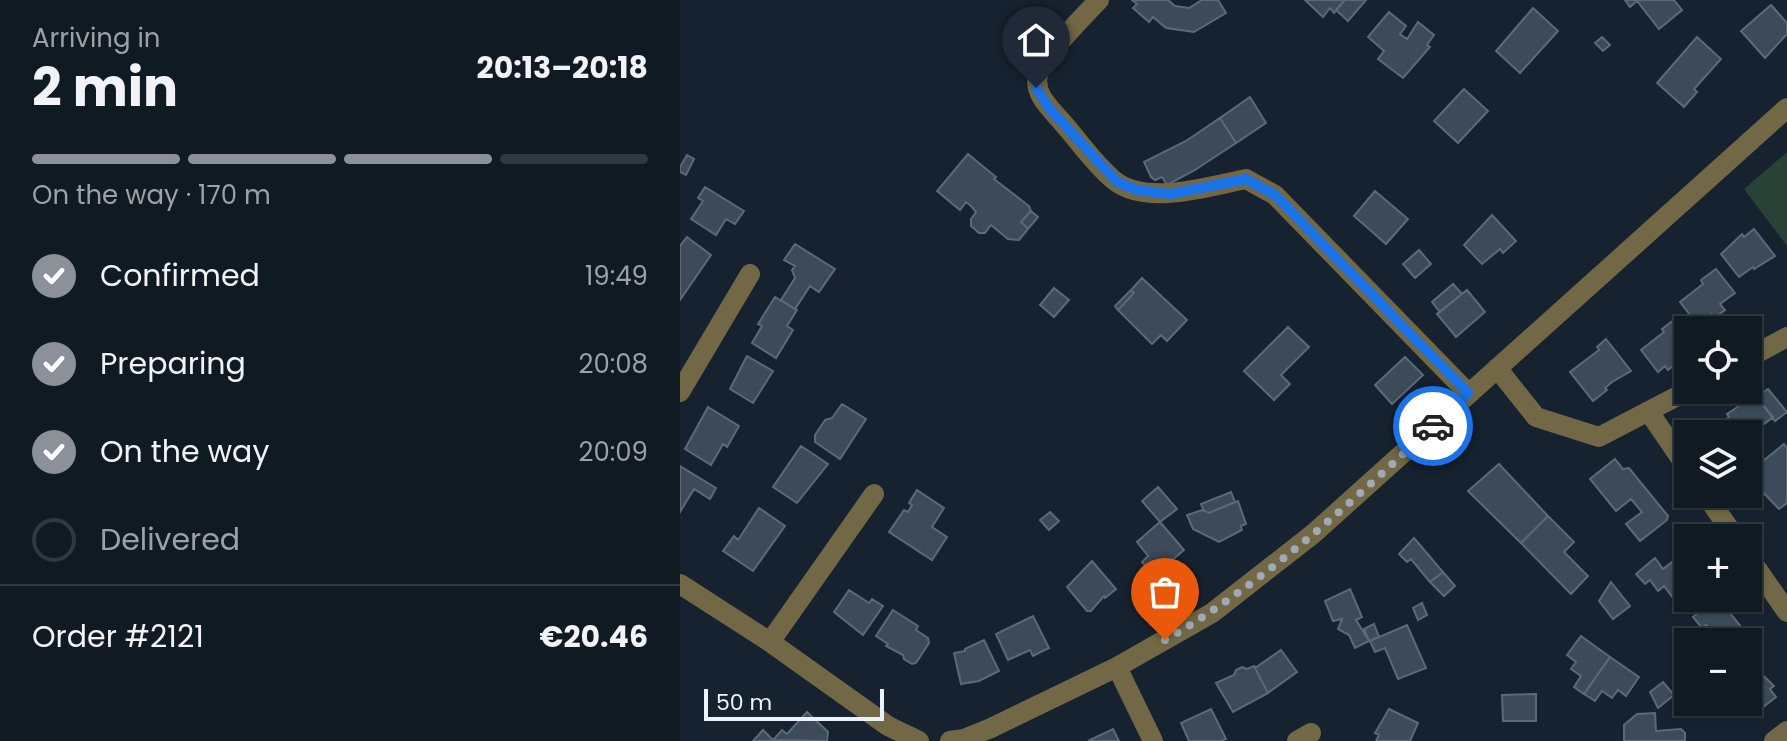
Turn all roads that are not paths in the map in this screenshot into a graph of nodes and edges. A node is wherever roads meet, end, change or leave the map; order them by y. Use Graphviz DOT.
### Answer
graph roads {
  1 [pos="1099,0"];
  2 [pos="1787,108"];
  3 [pos="750,274"];
  4 [pos="1787,337"];
  5 [pos="1762,350"];
  6 [pos="1497,368"];
  7 [pos="680,392"];
  8 [pos="1468,393"];
  9 [pos="1674,398"];
  10 [pos="1649,412"];
  11 [pos="1674,449"];
  12 [pos="874,494"];
  13 [pos="1762,576"];
  14 [pos="680,584"];
  15 [pos="1787,612"];
  16 [pos="770,642"];
  17 [pos="1117,667"];
  18 [pos="1787,731"];
  19 [pos="919,741"];
  20 [pos="950,741"];
  21 [pos="1153,741"];
  22 [pos="1774,741"];
  1 -- 8 [label="street"];
  2 -- 6 [label="street"];
  3 -- 7 [label="street"];
  4 -- 5 [label="street"];
  6 -- 8 [label="street"];
  6 -- 10 [label="street"];
  8 -- 17 [label="street"];
  9 -- 10 [label="street"];
  10 -- 11 [label="street"];
  12 -- 16 [label="street"];
  13 -- 15 [label="street"];
  14 -- 16 [label="street"];
  16 -- 19 [label="street"];
  17 -- 20 [label="street"];
  17 -- 21 [label="street"];
  18 -- 22 [label="street"];
}
